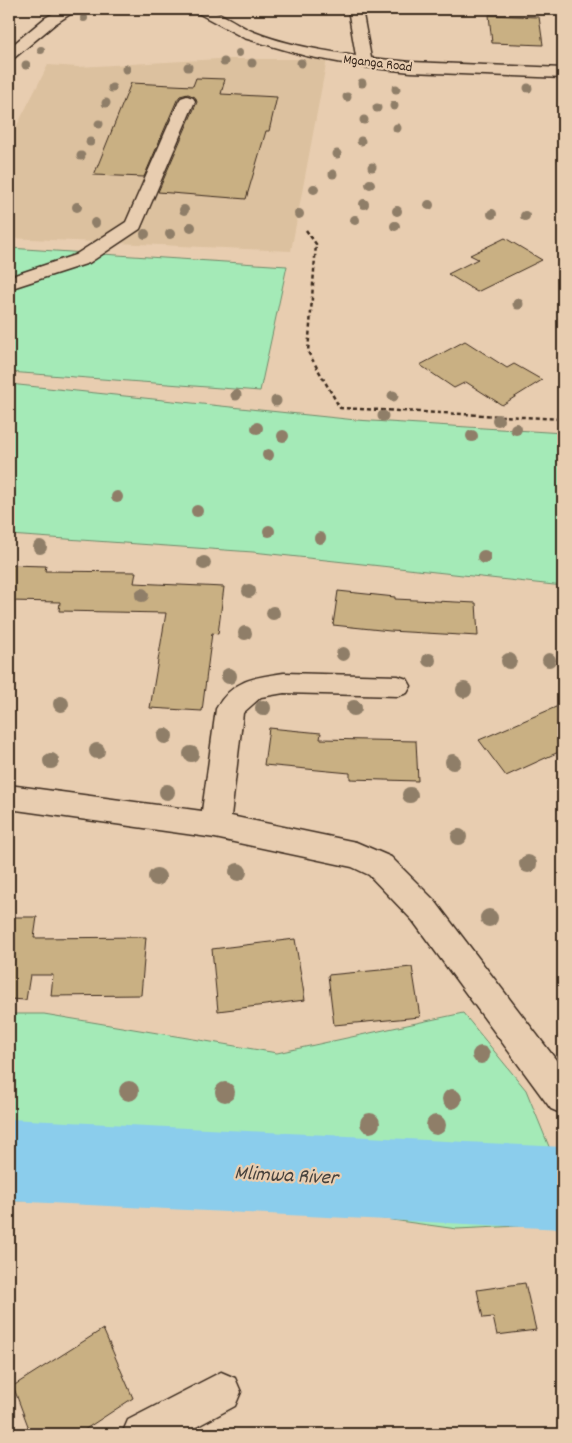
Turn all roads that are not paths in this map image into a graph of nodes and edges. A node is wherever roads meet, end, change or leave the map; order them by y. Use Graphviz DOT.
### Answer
graph roads {
  1 [pos="71,9"];
  2 [pos="202,9"];
  3 [pos="355,9"];
  4 [pos="9,55"];
  5 [pos="364,62"];
  6 [pos="563,73"];
  7 [pos="188,101"];
  8 [pos="9,283"];
  9 [pos="398,686"];
  10 [pos="9,797"];
  11 [pos="215,825"];
  12 [pos="563,1097"];
  13 [pos="221,1392"];
  14 [pos="142,1434"];
  1 -- 4 [label="street"];
  2 -- 5 [label="street, Mganga Road"];
  3 -- 5 [label="street"];
  5 -- 6 [label="street, Mganga Road"];
  7 -- 8 [label="street"];
  9 -- 11 [label="street"];
  10 -- 11 [label="street"];
  11 -- 12 [label="street"];
  13 -- 14 [label="street"];
}
